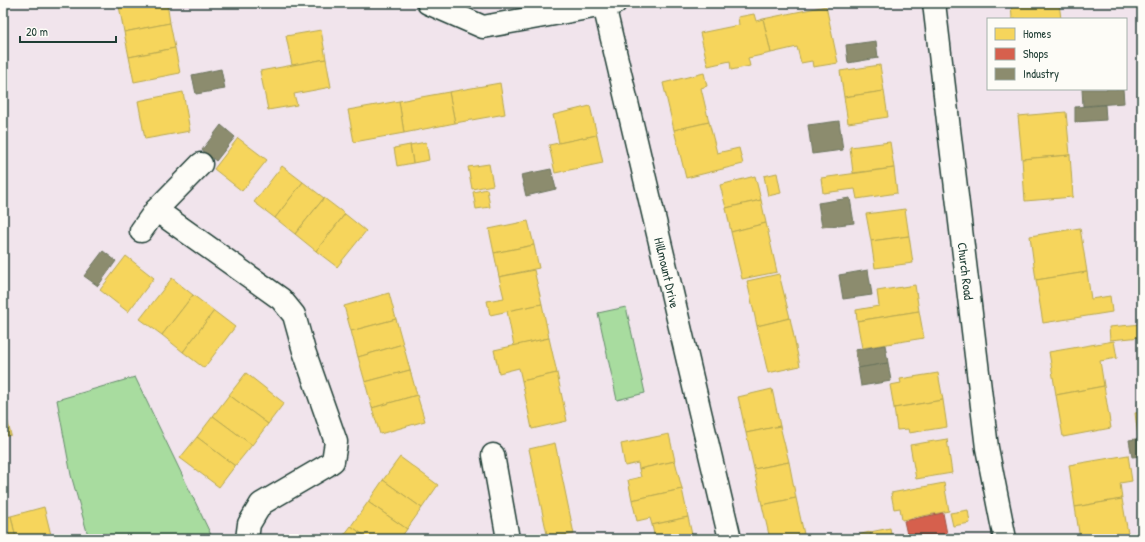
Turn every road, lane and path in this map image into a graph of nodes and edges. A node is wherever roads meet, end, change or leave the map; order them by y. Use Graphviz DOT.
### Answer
graph roads {
  1 [pos="428,3"];
  2 [pos="934,3"];
  3 [pos="610,4"];
  4 [pos="201,164"];
  5 [pos="156,210"];
  6 [pos="141,231"];
  7 [pos="493,455"];
  8 [pos="247,539"];
  9 [pos="508,539"];
  10 [pos="730,539"];
  11 [pos="1005,539"];
  1 -- 3 [label="street"];
  2 -- 11 [label="street, Church Road"];
  3 -- 10 [label="street, Hillmount Drive"];
  4 -- 5 [label="street"];
  5 -- 6 [label="street"];
  5 -- 8 [label="street"];
  7 -- 9 [label="street"];
}
